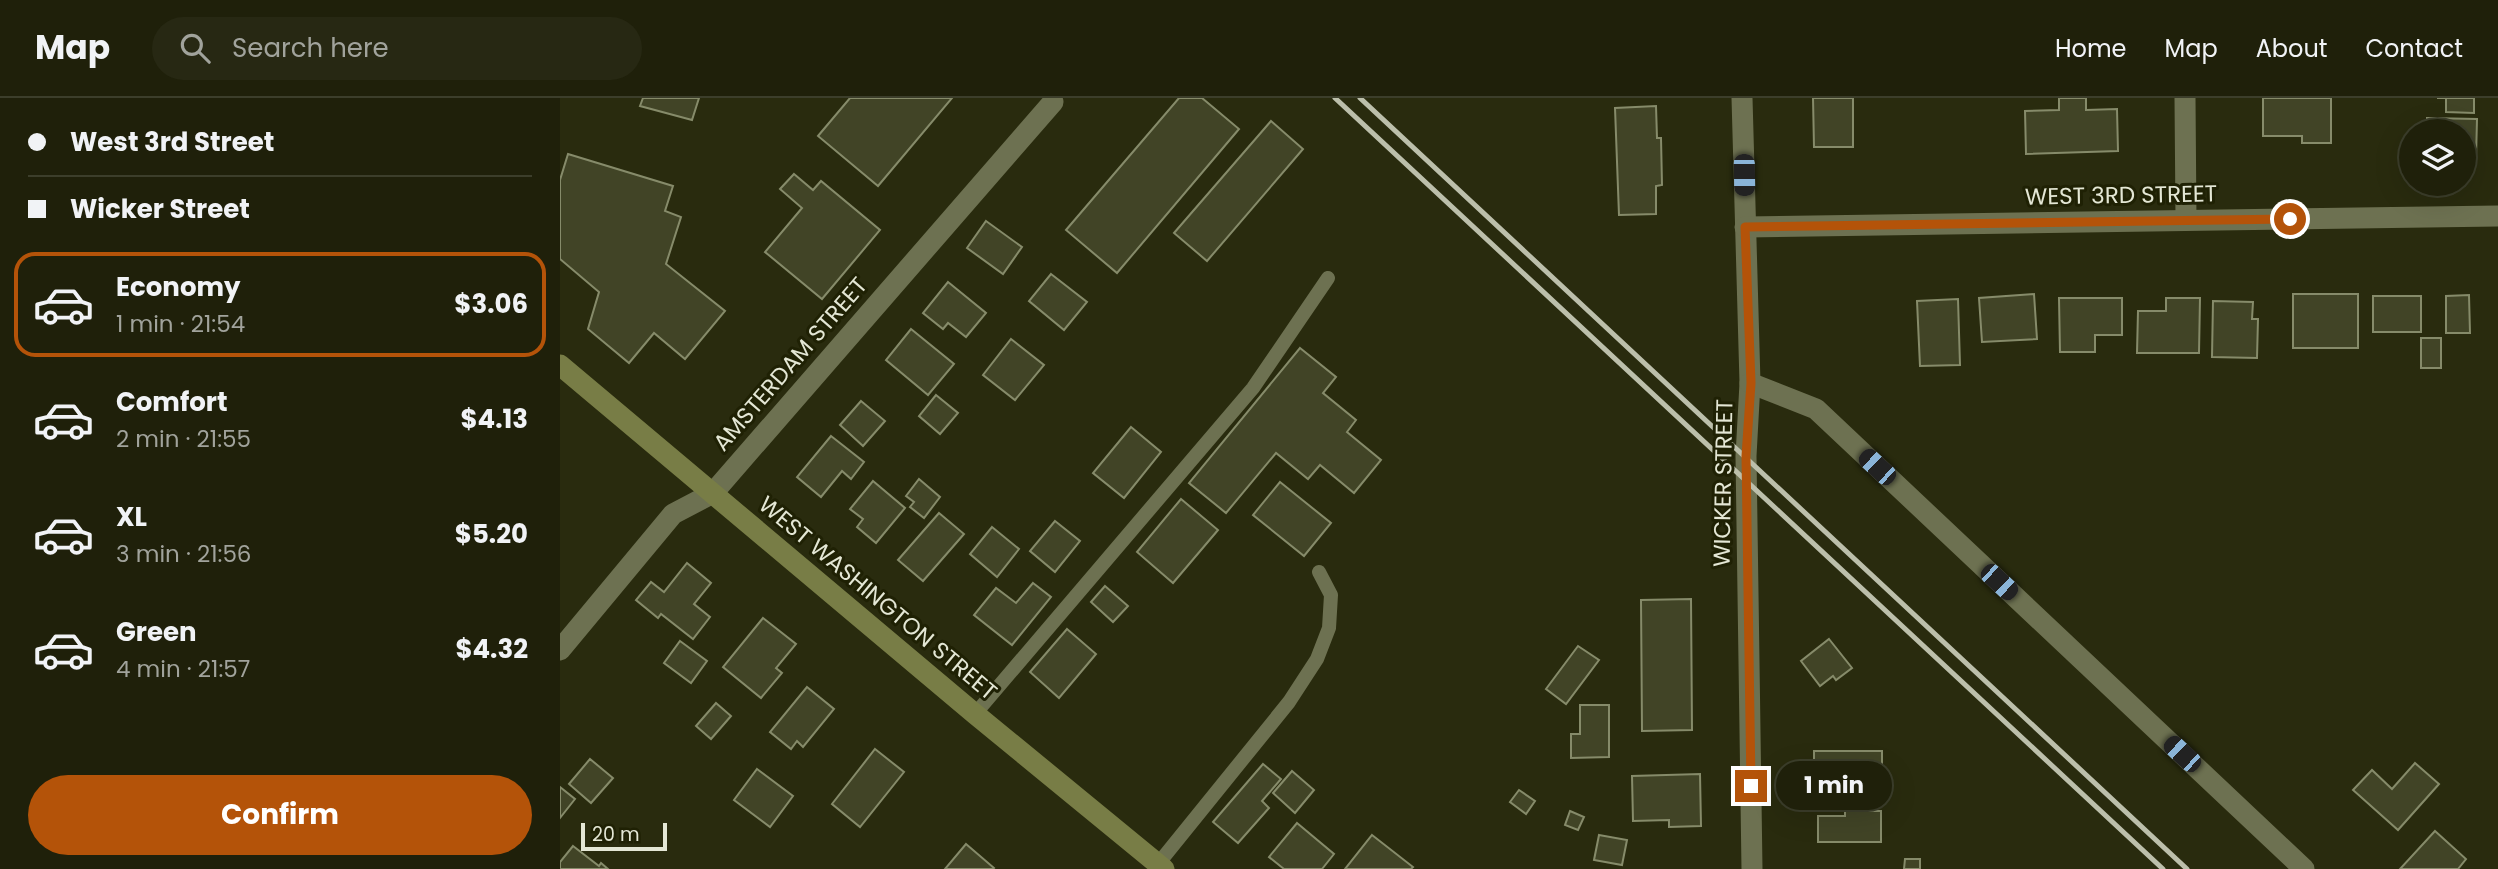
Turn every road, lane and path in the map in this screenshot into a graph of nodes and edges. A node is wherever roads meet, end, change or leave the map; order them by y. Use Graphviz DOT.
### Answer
graph roads {
  1 [pos="1742,98"];
  2 [pos="2185,98"];
  3 [pos="1053,102"];
  4 [pos="2498,216"];
  5 [pos="2186,220"];
  6 [pos="1745,227"];
  7 [pos="1328,278"];
  8 [pos="560,365"];
  9 [pos="1751,383"];
  10 [pos="713,493"];
  11 [pos="1319,572"];
  12 [pos="560,650"];
  13 [pos="975,714"];
  14 [pos="1161,867"];
  15 [pos="1752,869"];
  16 [pos="2304,869"];
  1 -- 6 [label="street, WICKER STREET"];
  2 -- 5 [label="street"];
  3 -- 10 [label="street, AMSTERDAM STREET"];
  4 -- 5 [label="street, WEST 3RD STREET"];
  5 -- 6 [label="street, WEST 3RD STREET"];
  6 -- 9 [label="street, WICKER STREET"];
  7 -- 13 [label="lane"];
  8 -- 10 [label="main road, WEST WASHINGTON STREET"];
  9 -- 15 [label="street, WICKER STREET"];
  9 -- 16 [label="street"];
  10 -- 12 [label="street, AMSTERDAM STREET"];
  10 -- 13 [label="main road, WEST WASHINGTON STREET"];
  11 -- 14 [label="lane"];
  13 -- 14 [label="main road, WEST WASHINGTON STREET"];
}
